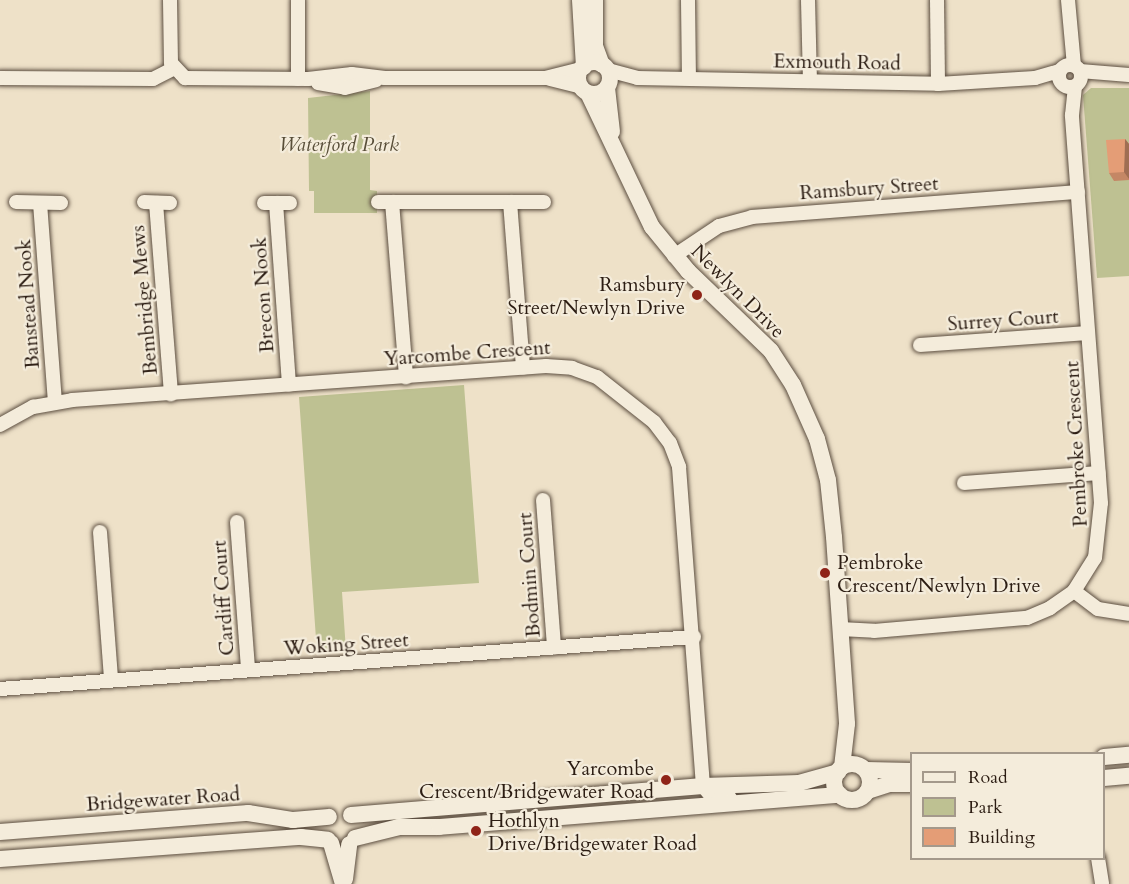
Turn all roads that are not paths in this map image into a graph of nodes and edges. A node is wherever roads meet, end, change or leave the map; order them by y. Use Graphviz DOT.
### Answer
graph roads {
  1 [pos="170,0"];
  2 [pos="298,0"];
  3 [pos="580,0"];
  4 [pos="595,0"];
  5 [pos="688,0"];
  6 [pos="808,0"];
  7 [pos="937,0"];
  8 [pos="1068,0"];
  9 [pos="583,68"];
  10 [pos="173,69"];
  11 [pos="1129,75"];
  12 [pos="1070,76"];
  13 [pos="606,77"];
  14 [pos="0,78"];
  15 [pos="545,78"];
  16 [pos="689,78"];
  17 [pos="303,79"];
  18 [pos="810,81"];
  19 [pos="938,84"];
  20 [pos="585,90"];
  21 [pos="613,142"];
  22 [pos="1078,192"];
  23 [pos="16,202"];
  24 [pos="378,202"];
  25 [pos="392,202"];
  26 [pos="510,202"];
  27 [pos="544,202"];
  28 [pos="40,203"];
  29 [pos="61,203"];
  30 [pos="156,203"];
  31 [pos="277,203"];
  32 [pos="674,256"];
  33 [pos="1088,333"];
  34 [pos="920,345"];
  35 [pos="523,367"];
  36 [pos="406,377"];
  37 [pos="289,385"];
  38 [pos="171,394"];
  39 [pos="55,402"];
  40 [pos="0,425"];
  41 [pos="1099,473"];
  42 [pos="964,483"];
  43 [pos="543,500"];
  44 [pos="237,522"];
  45 [pos="100,532"];
  46 [pos="1074,591"];
  47 [pos="1129,614"];
  48 [pos="841,634"];
  49 [pos="694,637"];
  50 [pos="554,648"];
  51 [pos="248,670"];
  52 [pos="111,680"];
  53 [pos="0,689"];
  54 [pos="847,724"];
  55 [pos="1129,755"];
  56 [pos="1105,757"];
  57 [pos="863,768"];
  58 [pos="840,770"];
  59 [pos="910,771"];
  60 [pos="1129,776"];
  61 [pos="1105,778"];
  62 [pos="910,784"];
  63 [pos="712,786"];
  64 [pos="868,791"];
  65 [pos="840,795"];
  66 [pos="765,802"];
  67 [pos="351,815"];
  68 [pos="329,817"];
  69 [pos="0,832"];
  70 [pos="352,841"];
  71 [pos="330,842"];
  72 [pos="0,859"];
  73 [pos="1098,860"];
  74 [pos="344,884"];
  75 [pos="1102,884"];
  1 -- 10 [label="street"];
  2 -- 17 [label="street"];
  3 -- 9 [label="street"];
  4 -- 13 [label="street, Newlyn Drive"];
  5 -- 16 [label="street"];
  6 -- 18 [label="street"];
  7 -- 19 [label="street"];
  8 -- 12 [label="street, Pembroke Crescent"];
  9 -- 13 [label="street"];
  9 -- 15 [label="street"];
  9 -- 20 [label="street"];
  10 -- 14 [label="street"];
  10 -- 17 [label="street"];
  11 -- 12 [label="street, Exmouth Road"];
  12 -- 19 [label="street, Exmouth Road"];
  12 -- 22 [label="street, Pembroke Crescent"];
  13 -- 16 [label="street, Exmouth Road"];
  13 -- 20 [label="street"];
  13 -- 21 [label="street, Newlyn Drive"];
  15 -- 17 [label="street"];
  15 -- 20 [label="street"];
  16 -- 18 [label="street, Exmouth Road"];
  18 -- 19 [label="street, Exmouth Road"];
  20 -- 21 [label="street, Newlyn Drive"];
  21 -- 32 [label="street, Newlyn Drive"];
  22 -- 32 [label="street, Ramsbury Street"];
  22 -- 33 [label="street, Pembroke Crescent"];
  23 -- 28 [label="street"];
  24 -- 25 [label="street"];
  25 -- 26 [label="street"];
  25 -- 36 [label="street"];
  26 -- 27 [label="street"];
  26 -- 35 [label="street"];
  28 -- 29 [label="street"];
  28 -- 39 [label="street, Banstead Nook"];
  30 -- 38 [label="street, Bembridge Mews"];
  31 -- 37 [label="street, Brecon Nook"];
  32 -- 48 [label="street, Newlyn Drive"];
  33 -- 34 [label="street, Surrey Court"];
  33 -- 41 [label="street, Pembroke Crescent"];
  35 -- 36 [label="street, Yarcombe Crescent"];
  35 -- 49 [label="street, Yarcombe Crescent"];
  36 -- 37 [label="street, Yarcombe Crescent"];
  37 -- 38 [label="street, Yarcombe Crescent"];
  38 -- 39 [label="street, Yarcombe Crescent"];
  39 -- 40 [label="street, Yarcombe Crescent"];
  41 -- 42 [label="street"];
  41 -- 46 [label="street, Pembroke Crescent"];
  43 -- 50 [label="street, Bodmin Court"];
  44 -- 51 [label="street, Cardiff Court"];
  45 -- 52 [label="street"];
  46 -- 47 [label="street"];
  46 -- 48 [label="street, Pembroke Crescent"];
  48 -- 54 [label="street, Newlyn Drive"];
  49 -- 50 [label="street, Woking Street"];
  49 -- 63 [label="street, Yarcombe Crescent"];
  50 -- 51 [label="street, Woking Street"];
  51 -- 52 [label="street, Woking Street"];
  52 -- 53 [label="street, Woking Street"];
  54 -- 57 [label="street, Newlyn Drive"];
  54 -- 58 [label="street, Newlyn Drive"];
  55 -- 56 [label="street"];
  57 -- 58 [label="street"];
  57 -- 59 [label="street"];
  57 -- 64 [label="street"];
  58 -- 63 [label="street"];
  58 -- 65 [label="street"];
  60 -- 61 [label="street"];
  62 -- 64 [label="street"];
  63 -- 66 [label="street"];
  63 -- 67 [label="street"];
  64 -- 65 [label="street"];
  65 -- 66 [label="street"];
  66 -- 70 [label="street"];
  67 -- 68 [label="street"];
  67 -- 70 [label="street"];
  68 -- 69 [label="street, Bridgewater Road"];
  68 -- 71 [label="street"];
  70 -- 71 [label="street"];
  70 -- 74 [label="street"];
  71 -- 72 [label="street"];
  71 -- 74 [label="street"];
  73 -- 75 [label="street"];
}
